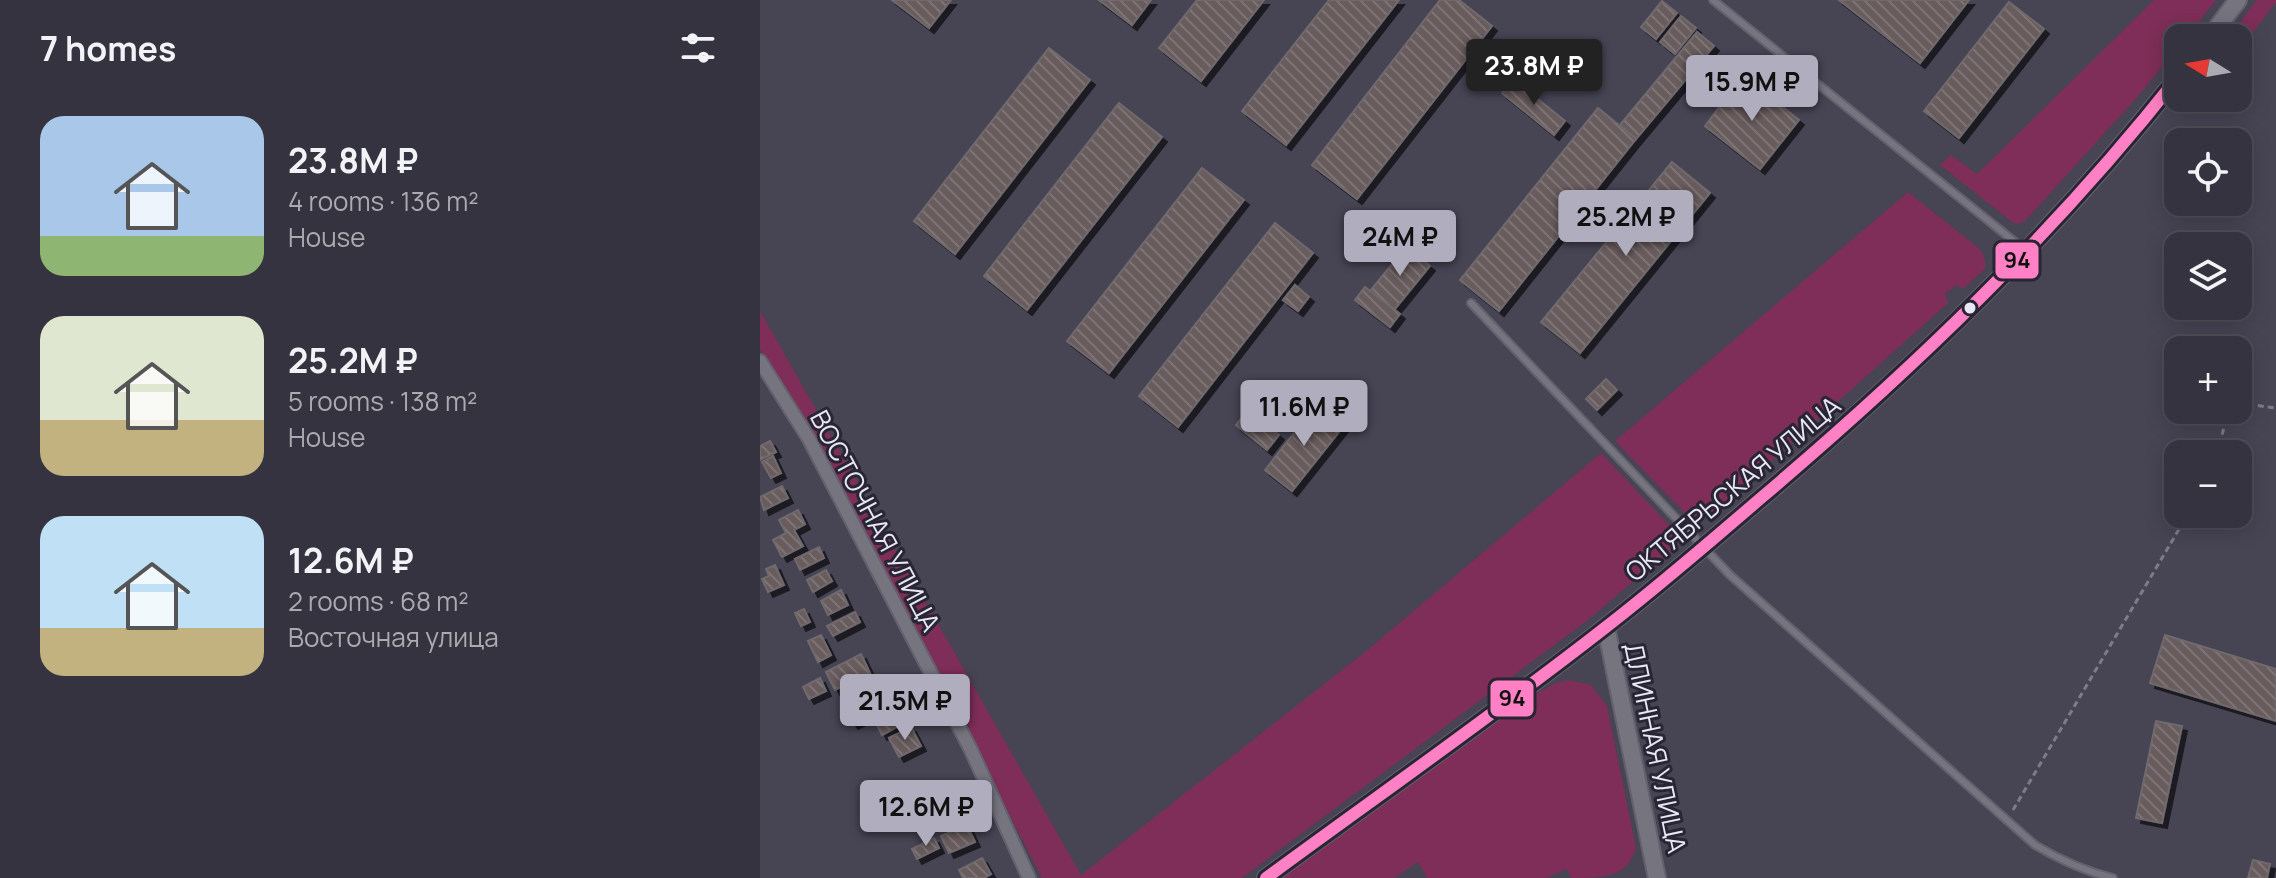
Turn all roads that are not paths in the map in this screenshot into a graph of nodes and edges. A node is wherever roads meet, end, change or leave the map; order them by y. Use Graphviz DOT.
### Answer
graph roads {
  1 [pos="1713,0"];
  2 [pos="2238,0"];
  3 [pos="2220,24"];
  4 [pos="2164,94"];
  5 [pos="2028,252"];
  6 [pos="1471,303"];
  7 [pos="760,361"];
  8 [pos="1705,546"];
  9 [pos="1606,627"];
  10 [pos="1029,878"];
  11 [pos="1266,878"];
  12 [pos="1657,878"];
  13 [pos="2113,878"];
  1 -- 5 [label="lane"];
  2 -- 3 [label="street"];
  4 -- 5 [label="street, ОКТЯБРЬСКАЯ УЛИЦА"];
  5 -- 8 [label="street, ОКТЯБРЬСКАЯ УЛИЦА"];
  6 -- 8 [label="lane"];
  7 -- 10 [label="street, ВОСТОЧНАЯ УЛИЦА"];
  8 -- 9 [label="street, ОКТЯБРЬСКАЯ УЛИЦА"];
  8 -- 13 [label="lane"];
  9 -- 11 [label="street, ОКТЯБРЬСКАЯ УЛИЦА"];
  9 -- 12 [label="street, ДЛИННАЯ УЛИЦА"];
}
